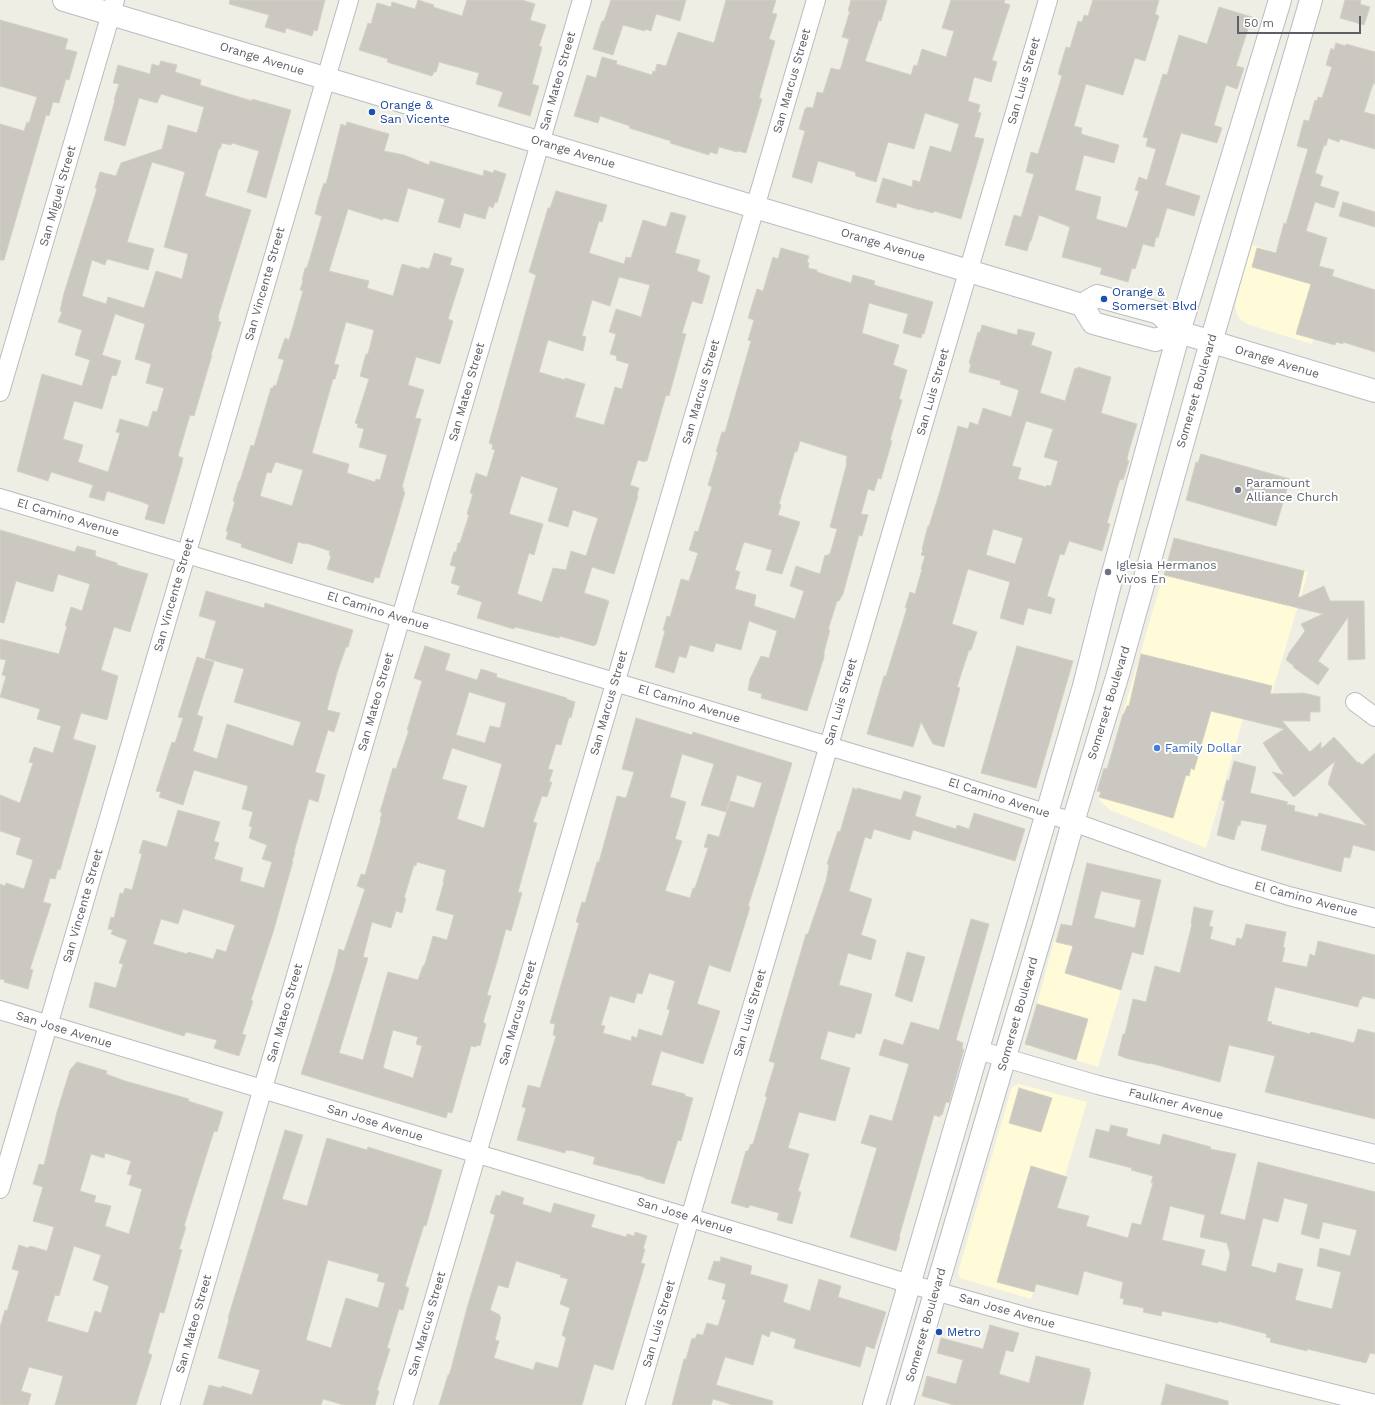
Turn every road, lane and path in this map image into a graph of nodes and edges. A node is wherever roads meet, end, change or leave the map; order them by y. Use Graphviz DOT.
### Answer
graph roads {
  1 [pos="64,0"];
  2 [pos="349,0"];
  3 [pos="582,0"];
  4 [pos="816,0"];
  5 [pos="1048,0"];
  6 [pos="1280,0"];
  7 [pos="1311,0"];
  8 [pos="113,7"];
  9 [pos="326,78"];
  10 [pos="540,142"];
  11 [pos="755,207"];
  12 [pos="968,271"];
  13 [pos="1179,332"];
  14 [pos="1210,342"];
  15 [pos="1375,391"];
  16 [pos="0,392"];
  17 [pos="0,498"];
  18 [pos="186,554"];
  19 [pos="401,618"];
  20 [pos="615,682"];
  21 [pos="1354,702"];
  22 [pos="1375,717"];
  23 [pos="829,746"];
  24 [pos="1046,814"];
  25 [pos="1073,822"];
  26 [pos="1375,918"];
  27 [pos="0,1010"];
  28 [pos="48,1025"];
  29 [pos="978,1050"];
  30 [pos="1005,1058"];
  31 [pos="263,1089"];
  32 [pos="477,1154"];
  33 [pos="1375,1154"];
  34 [pos="0,1189"];
  35 [pos="690,1218"];
  36 [pos="910,1284"];
  37 [pos="935,1291"];
  38 [pos="1375,1404"];
  39 [pos="170,1405"];
  40 [pos="403,1405"];
  41 [pos="635,1405"];
  42 [pos="874,1405"];
  43 [pos="902,1405"];
  1 -- 8 [label="main road, Orange Avenue"];
  2 -- 9 [label="street, San Vincente Street"];
  3 -- 10 [label="street, San Mateo Street"];
  4 -- 11 [label="street, San Marcus Street"];
  5 -- 12 [label="street, San Luis Street"];
  6 -- 13 [label="main road"];
  7 -- 14 [label="main road, Somerset Boulevard"];
  8 -- 9 [label="main road, Orange Avenue"];
  8 -- 16 [label="street, San Miguel Street"];
  9 -- 10 [label="main road, Orange Avenue"];
  9 -- 18 [label="street, San Vincente Street"];
  10 -- 11 [label="main road, Orange Avenue"];
  10 -- 19 [label="street, San Mateo Street"];
  11 -- 12 [label="main road, Orange Avenue"];
  11 -- 20 [label="street, San Marcus Street"];
  12 -- 13 [label="main road, Orange Avenue"];
  12 -- 23 [label="street, San Luis Street"];
  13 -- 14 [label="main road, Orange Avenue"];
  13 -- 24 [label="main road"];
  14 -- 15 [label="main road, Orange Avenue"];
  14 -- 25 [label="main road, Somerset Boulevard"];
  17 -- 18 [label="street, El Camino Avenue"];
  18 -- 19 [label="street, El Camino Avenue"];
  18 -- 28 [label="street, San Vincente Street"];
  19 -- 20 [label="street, El Camino Avenue"];
  19 -- 31 [label="street, San Mateo Street"];
  20 -- 23 [label="street, El Camino Avenue"];
  20 -- 32 [label="street, San Marcus Street"];
  21 -- 22 [label="street"];
  23 -- 24 [label="street, El Camino Avenue"];
  23 -- 35 [label="street, San Luis Street"];
  24 -- 25 [label="street, El Camino Avenue"];
  24 -- 29 [label="main road"];
  25 -- 26 [label="street, El Camino Avenue"];
  25 -- 30 [label="main road, Somerset Boulevard"];
  27 -- 28 [label="street, San Jose Avenue"];
  28 -- 31 [label="street, San Jose Avenue"];
  28 -- 34 [label="street, San Vincente Street"];
  29 -- 30 [label="street, Faulkner Avenue"];
  29 -- 36 [label="main road"];
  30 -- 33 [label="street, Faulkner Avenue"];
  30 -- 37 [label="main road, Somerset Boulevard"];
  31 -- 32 [label="street, San Jose Avenue"];
  31 -- 39 [label="street, San Mateo Street"];
  32 -- 35 [label="street, San Jose Avenue"];
  32 -- 40 [label="street, San Marcus Street"];
  35 -- 36 [label="street, San Jose Avenue"];
  35 -- 41 [label="street, San Luis Street"];
  36 -- 37 [label="street, San Jose Avenue"];
  36 -- 42 [label="main road"];
  37 -- 38 [label="street, San Jose Avenue"];
  37 -- 43 [label="main road, Somerset Boulevard"];
}
